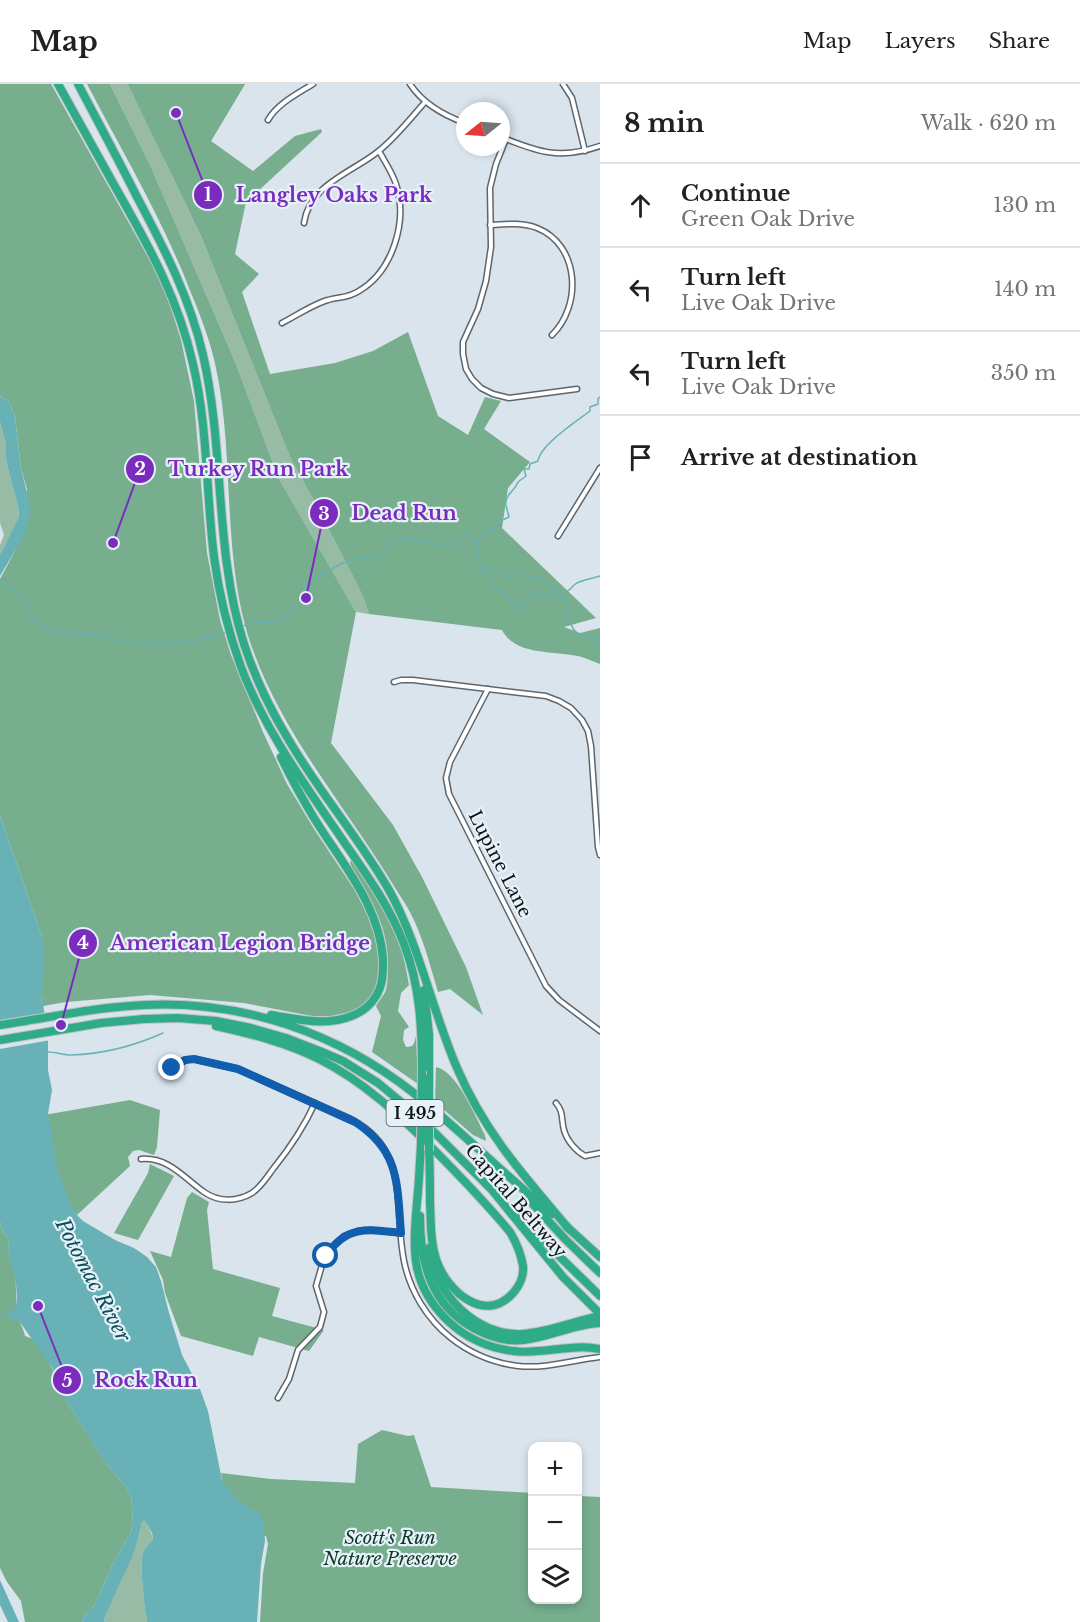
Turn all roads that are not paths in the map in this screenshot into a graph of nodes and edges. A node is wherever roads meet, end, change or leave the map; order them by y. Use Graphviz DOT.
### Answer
graph roads {
  1 [pos="58,84"];
  2 [pos="78,84"];
  3 [pos="313,84"];
  4 [pos="410,84"];
  5 [pos="563,84"];
  6 [pos="425,102"];
  7 [pos="456,119"];
  8 [pos="268,120"];
  9 [pos="510,141"];
  10 [pos="600,146"];
  11 [pos="379,151"];
  12 [pos="585,151"];
  13 [pos="498,156"];
  14 [pos="304,223"];
  15 [pos="490,225"];
  16 [pos="282,323"];
  17 [pos="552,335"];
  18 [pos="577,389"];
  19 [pos="600,468"];
  20 [pos="558,536"];
  21 [pos="394,682"];
  22 [pos="488,689"];
  23 [pos="270,730"];
  24 [pos="600,855"];
  25 [pos="417,957"];
  26 [pos="219,1008"];
  27 [pos="164,1018"];
  28 [pos="0,1025"];
  29 [pos="600,1031"];
  30 [pos="0,1040"];
  31 [pos="172,1068"];
  32 [pos="315,1103"];
  33 [pos="556,1103"];
  34 [pos="421,1143"];
  35 [pos="429,1151"];
  36 [pos="600,1153"];
  37 [pos="141,1159"];
  38 [pos="514,1183"];
  39 [pos="492,1190"];
  40 [pos="569,1229"];
  41 [pos="401,1233"];
  42 [pos="600,1257"];
  43 [pos="600,1273"];
  44 [pos="600,1296"];
  45 [pos="600,1315"];
  46 [pos="600,1323"];
  47 [pos="562,1328"];
  48 [pos="600,1349"];
  49 [pos="600,1357"];
  50 [pos="278,1398"];
  1 -- 23 [label="highway"];
  2 -- 25 [label="highway"];
  3 -- 8 [label="street"];
  4 -- 6 [label="street"];
  5 -- 12 [label="street"];
  6 -- 7 [label="street"];
  6 -- 11 [label="street"];
  9 -- 12 [label="street"];
  10 -- 12 [label="street"];
  11 -- 14 [label="street"];
  11 -- 16 [label="street"];
  13 -- 15 [label="street"];
  15 -- 17 [label="street"];
  15 -- 18 [label="street"];
  19 -- 20 [label="street"];
  21 -- 22 [label="street"];
  22 -- 24 [label="street"];
  22 -- 29 [label="street, Lupine Lane"];
  23 -- 26 [label="highway"];
  23 -- 34 [label="highway, bridge"];
  25 -- 35 [label="highway, bridge"];
  25 -- 40 [label="highway"];
  26 -- 28 [label="highway, Capital Beltway / I 495"];
  26 -- 38 [label="highway, Capital Beltway / I 495"];
  27 -- 30 [label="highway, Capital Beltway / I 495"];
  27 -- 35 [label="highway"];
  27 -- 39 [label="highway, Capital Beltway / I 495"];
  31 -- 32 [label="street"];
  32 -- 37 [label="street"];
  32 -- 41 [label="street"];
  33 -- 36 [label="street"];
  34 -- 47 [label="highway"];
  34 -- 48 [label="highway"];
  35 -- 47 [label="highway"];
  38 -- 40 [label="highway, Capital Beltway / I 495"];
  38 -- 43 [label="highway"];
  39 -- 44 [label="highway"];
  39 -- 45 [label="highway, Capital Beltway / I 495"];
  40 -- 42 [label="highway, Capital Beltway / I 495"];
  41 -- 49 [label="street"];
  41 -- 50 [label="street"];
  45 -- 47 [label="highway"];
  46 -- 47 [label="highway"];
}
